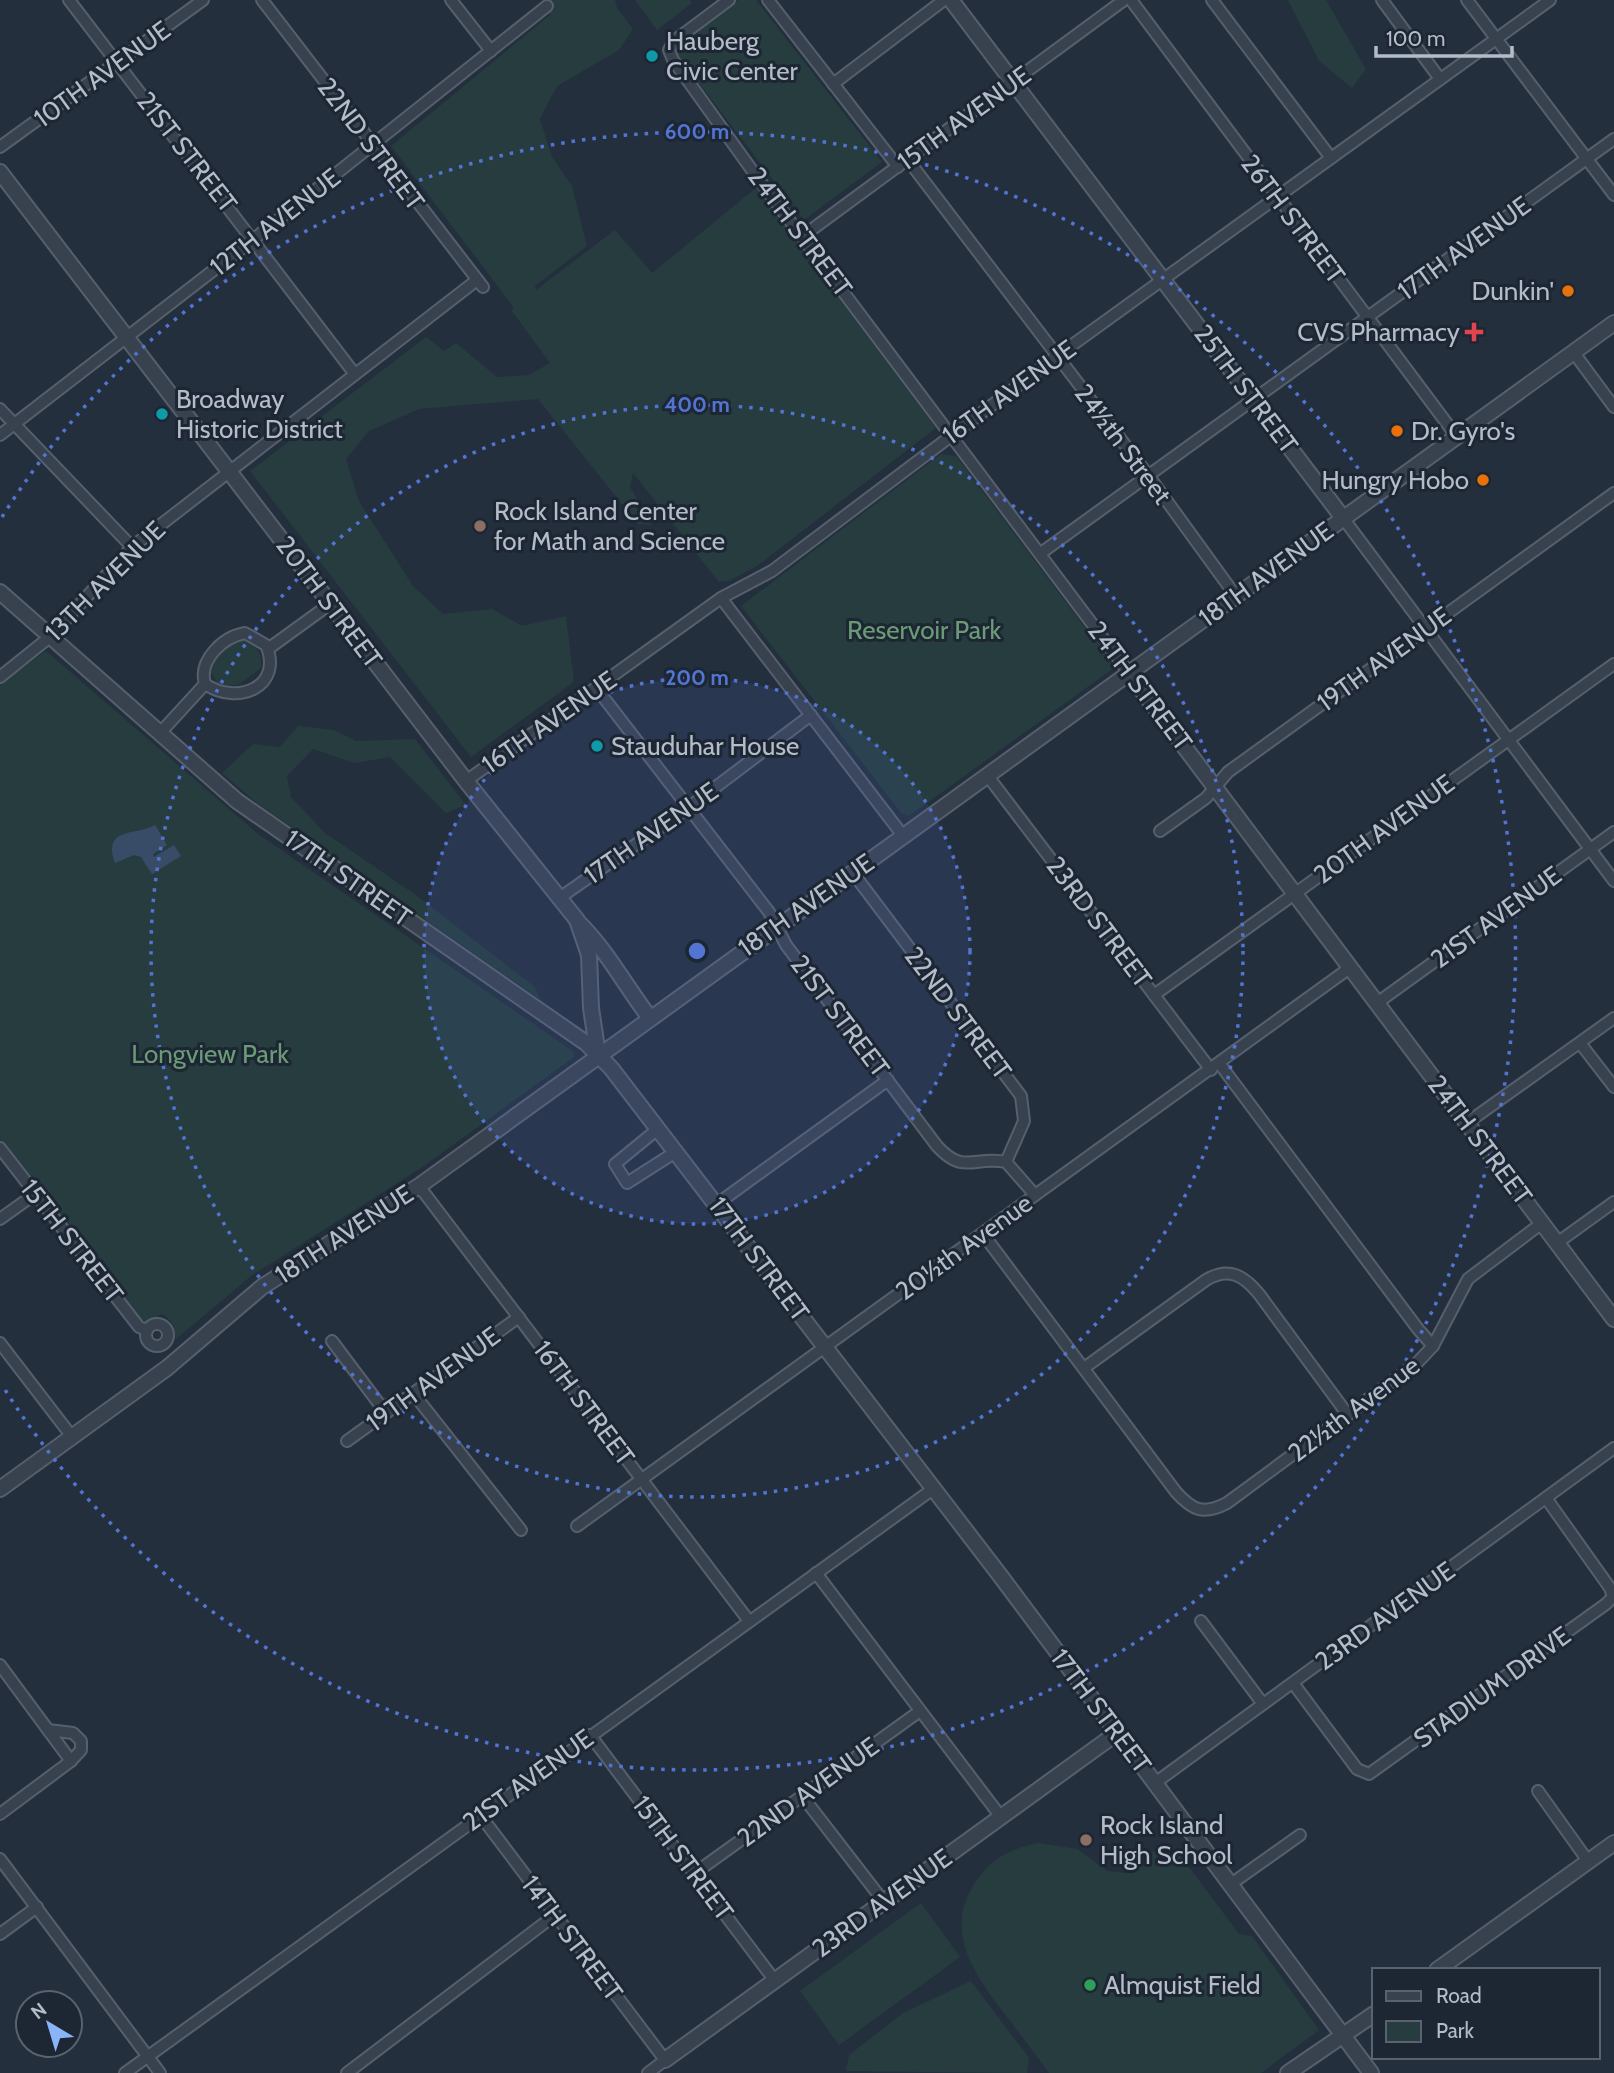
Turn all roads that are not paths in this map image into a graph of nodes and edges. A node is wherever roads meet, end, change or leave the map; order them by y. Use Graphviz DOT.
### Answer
graph roads {
  1 [pos="69,0"];
  2 [pos="203,0"];
  3 [pos="262,0"];
  4 [pos="451,0"];
  5 [pos="729,0"];
  6 [pos="768,0"];
  7 [pos="944,0"];
  8 [pos="951,0"];
  9 [pos="1124,0"];
  10 [pos="1131,0"];
  11 [pos="1212,0"];
  12 [pos="1382,0"];
  13 [pos="1467,0"];
  14 [pos="1550,0"];
  15 [pos="547,6"];
  16 [pos="1495,38"];
  17 [pos="491,51"];
  18 [pos="117,64"];
  19 [pos="1440,79"];
  20 [pos="1014,82"];
  21 [pos="833,84"];
  22 [pos="1614,139"];
  23 [pos="371,146"];
  24 [pos="0,147"];
  25 [pos="1331,158"];
  26 [pos="1586,158"];
  27 [pos="908,160"];
  28 [pos="898,167"];
  29 [pos="0,172"];
  30 [pos="1614,195"];
  31 [pos="1276,198"];
  32 [pos="803,236"];
  33 [pos="254,239"];
  34 [pos="1164,279"];
  35 [pos="480,284"];
  36 [pos="1368,317"];
  37 [pos="1614,323"];
  38 [pos="127,336"];
  39 [pos="1574,353"];
  40 [pos="1057,356"];
  41 [pos="354,373"];
  42 [pos="1254,399"];
  43 [pos="1614,407"];
  44 [pos="0,409"];
  45 [pos="15,424"];
  46 [pos="952,434"];
  47 [pos="0,435"];
  48 [pos="1457,437"];
  49 [pos="229,471"];
  50 [pos="1148,475"];
  51 [pos="1614,493"];
  52 [pos="1343,518"];
  53 [pos="132,547"];
  54 [pos="1041,553"];
  55 [pos="0,592"];
  56 [pos="1235,595"];
  57 [pos="721,598"];
  58 [pos="330,604"];
  59 [pos="1426,629"];
  60 [pos="51,636"];
  61 [pos="268,649"];
  62 [pos="1614,664"];
  63 [pos="1129,673"];
  64 [pos="0,677"];
  65 [pos="205,684"];
  66 [pos="597,689"];
  67 [pos="811,715"];
  68 [pos="161,732"];
  69 [pos="1509,740"];
  70 [pos="987,775"];
  71 [pos="466,781"];
  72 [pos="1216,787"];
  73 [pos="688,808"];
  74 [pos="1160,831"];
  75 [pos="1614,832"];
  76 [pos="904,837"];
  77 [pos="1590,849"];
  78 [pos="853,873"];
  79 [pos="1614,881"];
  80 [pos="1295,893"];
  81 [pos="558,899"];
  82 [pos="577,920"];
  83 [pos="776,926"];
  84 [pos="1351,967"];
  85 [pos="1154,995"];
  86 [pos="1377,1003"];
  87 [pos="650,1018"];
  88 [pos="1614,1018"];
  89 [pos="1580,1043"];
  90 [pos="598,1055"];
  91 [pos="1215,1066"];
  92 [pos="888,1080"];
  93 [pos="1614,1087"];
  94 [pos="1467,1123"];
  95 [pos="659,1128"];
  96 [pos="0,1148"];
  97 [pos="677,1151"];
  98 [pos="1006,1162"];
  99 [pos="419,1186"];
  100 [pos="35,1194"];
  101 [pos="1035,1195"];
  102 [pos="1614,1202"];
  103 [pos="717,1204"];
  104 [pos="0,1219"];
  105 [pos="1542,1223"];
  106 [pos="983,1234"];
  107 [pos="1557,1243"];
  108 [pos="519,1317"];
  109 [pos="1614,1319"];
  110 [pos="147,1330"];
  111 [pos="332,1341"];
  112 [pos="0,1343"];
  113 [pos="1433,1346"];
  114 [pos="824,1347"];
  115 [pos="1084,1368"];
  116 [pos="413,1393"];
  117 [pos="386,1413"];
  118 [pos="1348,1415"];
  119 [pos="73,1438"];
  120 [pos="347,1441"];
  121 [pos="1614,1448"];
  122 [pos="641,1478"];
  123 [pos="0,1489"];
  124 [pos="933,1489"];
  125 [pos="1546,1498"];
  126 [pos="577,1526"];
  127 [pos="522,1530"];
  128 [pos="816,1573"];
  129 [pos="749,1621"];
  130 [pos="1201,1621"];
  131 [pos="0,1665"];
  132 [pos="1293,1683"];
  133 [pos="1263,1704"];
  134 [pos="920,1711"];
  135 [pos="48,1730"];
  136 [pos="1117,1733"];
  137 [pos="590,1735"];
  138 [pos="71,1761"];
  139 [pos="1155,1783"];
  140 [pos="1538,1791"];
  141 [pos="803,1797"];
  142 [pos="0,1814"];
  143 [pos="480,1815"];
  144 [pos="1001,1816"];
  145 [pos="1300,1835"];
  146 [pos="1614,1843"];
  147 [pos="1588,1861"];
  148 [pos="1,1862"];
  149 [pos="695,1873"];
  150 [pos="1231,1884"];
  151 [pos="884,1902"];
  152 [pos="37,1907"];
  153 [pos="555,1915"];
  154 [pos="0,1934"];
  155 [pos="1440,1968"];
  156 [pos="775,1980"];
  157 [pos="1372,2015"];
  158 [pos="1343,2035"];
  159 [pos="148,2056"];
  160 [pos="665,2060"];
  161 [pos="125,2073"];
  162 [pos="160,2073"];
  163 [pos="347,2073"];
  164 [pos="648,2073"];
  165 [pos="1288,2073"];
  166 [pos="1371,2073"];
  1 -- 18 [label="street, 21ST STREET"];
  2 -- 18 [label="street, 10TH AVENUE"];
  3 -- 23 [label="street, 22ND STREET"];
  4 -- 17 [label="street"];
  5 -- 32 [label="street, 24TH STREET"];
  6 -- 21 [label="street"];
  7 -- 21 [label="street"];
  8 -- 20 [label="street, 25TH STREET"];
  9 -- 20 [label="street, 15TH AVENUE"];
  10 -- 31 [label="street, 26TH STREET"];
  11 -- 25 [label="street"];
  12 -- 19 [label="street"];
  13 -- 16 [label="street"];
  14 -- 16 [label="street, 16TH AVENUE"];
  15 -- 17 [label="street, 12TH AVENUE"];
  16 -- 19 [label="street, 16TH AVENUE"];
  16 -- 26 [label="street"];
  17 -- 23 [label="street, 12TH AVENUE"];
  18 -- 24 [label="street, 10TH AVENUE"];
  18 -- 33 [label="street, 21ST STREET"];
  19 -- 25 [label="street, 16TH AVENUE"];
  20 -- 27 [label="street, 15TH AVENUE"];
  20 -- 34 [label="street, 25TH STREET"];
  21 -- 28 [label="street"];
  22 -- 26 [label="street, 17TH AVENUE"];
  23 -- 33 [label="street, 12TH AVENUE"];
  23 -- 35 [label="street, 22ND STREET"];
  25 -- 31 [label="street, 16TH AVENUE"];
  26 -- 30 [label="street"];
  26 -- 36 [label="street, 17TH AVENUE"];
  27 -- 28 [label="street, 15TH AVENUE"];
  27 -- 40 [label="street, 24½th Street"];
  28 -- 32 [label="street, 15TH AVENUE"];
  29 -- 38 [label="street, 20TH STREET"];
  31 -- 34 [label="street, 16TH AVENUE"];
  31 -- 36 [label="street, 26TH STREET"];
  32 -- 46 [label="street, 24TH STREET"];
  33 -- 38 [label="street, 12TH AVENUE"];
  33 -- 41 [label="street, 21ST STREET"];
  34 -- 40 [label="street, 16TH AVENUE"];
  34 -- 42 [label="street, 25TH STREET"];
  35 -- 41 [label="street, 13TH AVENUE"];
  36 -- 42 [label="street, 17TH AVENUE"];
  36 -- 48 [label="street, 26TH STREET"];
  37 -- 39 [label="street, 18TH AVENUE"];
  38 -- 45 [label="street, 12TH AVENUE"];
  38 -- 49 [label="street, 20TH STREET"];
  39 -- 43 [label="street"];
  39 -- 48 [label="street, 18TH AVENUE"];
  40 -- 46 [label="street, 16TH AVENUE"];
  40 -- 50 [label="street, 24½th Street"];
  41 -- 49 [label="street, 13TH AVENUE"];
  42 -- 50 [label="street, 17TH AVENUE"];
  42 -- 52 [label="street, 25TH STREET"];
  44 -- 45 [label="street"];
  45 -- 47 [label="street, 12TH AVENUE"];
  45 -- 53 [label="street"];
  46 -- 54 [label="street, 24TH STREET"];
  46 -- 57 [label="street, 16TH AVENUE"];
  48 -- 52 [label="street, 18TH AVENUE"];
  49 -- 53 [label="street, 13TH AVENUE"];
  49 -- 58 [label="street, 20TH STREET"];
  50 -- 54 [label="street, 17TH AVENUE"];
  50 -- 56 [label="street, 24½th Street"];
  51 -- 59 [label="street, 19TH AVENUE"];
  52 -- 56 [label="street, 18TH AVENUE"];
  52 -- 59 [label="street, 25TH STREET"];
  53 -- 60 [label="street, 13TH AVENUE"];
  54 -- 63 [label="street, 24TH STREET"];
  55 -- 60 [label="street, 17TH STREET"];
  56 -- 63 [label="street, 18TH AVENUE"];
  57 -- 66 [label="street, 16TH AVENUE"];
  57 -- 67 [label="street"];
  58 -- 61 [label="street"];
  58 -- 71 [label="street, 20TH STREET"];
  59 -- 69 [label="street, 25TH STREET"];
  59 -- 72 [label="street, 19TH AVENUE"];
  60 -- 64 [label="street, 13TH AVENUE"];
  60 -- 68 [label="street, 17TH STREET"];
  61 -- 65 [label="street"];
  61 -- 65 [label="street"];
  62 -- 69 [label="street, 20TH AVENUE"];
  63 -- 70 [label="street, 18TH AVENUE"];
  63 -- 72 [label="street, 24TH STREET"];
  65 -- 68 [label="street"];
  66 -- 71 [label="street, 16TH AVENUE"];
  66 -- 73 [label="street, 21ST STREET"];
  67 -- 73 [label="street, 17TH AVENUE"];
  67 -- 76 [label="street"];
  68 -- 90 [label="street, 17TH STREET"];
  69 -- 77 [label="street, 25TH STREET"];
  69 -- 80 [label="street, 20TH AVENUE"];
  70 -- 76 [label="street, 18TH AVENUE"];
  70 -- 85 [label="street, 23RD STREET"];
  71 -- 81 [label="street, 20TH STREET"];
  72 -- 74 [label="street, 19TH AVENUE"];
  72 -- 80 [label="street, 24TH STREET"];
  73 -- 81 [label="street, 17TH AVENUE"];
  73 -- 83 [label="street, 21ST STREET"];
  75 -- 77 [label="street, 21ST AVENUE"];
  76 -- 78 [label="street, 18TH AVENUE"];
  77 -- 79 [label="street, 25TH STREET"];
  77 -- 86 [label="street, 21ST AVENUE"];
  78 -- 83 [label="street, 18TH AVENUE"];
  78 -- 98 [label="street, 22ND STREET"];
  80 -- 84 [label="street, 24TH STREET"];
  80 -- 85 [label="street, 20TH AVENUE"];
  81 -- 82 [label="street, 20TH STREET"];
  82 -- 87 [label="street"];
  82 -- 90 [label="street, 20TH STREET"];
  83 -- 87 [label="street, 18TH AVENUE"];
  83 -- 92 [label="street, 21ST STREET"];
  84 -- 86 [label="street, 24TH STREET"];
  84 -- 91 [label="street, 20½th Avenue"];
  85 -- 91 [label="street, 23RD STREET"];
  86 -- 94 [label="street, 24TH STREET"];
  87 -- 90 [label="street, 18TH AVENUE"];
  88 -- 89 [label="street"];
  89 -- 93 [label="street"];
  89 -- 94 [label="street"];
  90 -- 95 [label="street, 17TH STREET"];
  90 -- 99 [label="street, 18TH AVENUE"];
  91 -- 101 [label="street, 20½th Avenue"];
  91 -- 113 [label="street, 23RD STREET"];
  92 -- 98 [label="street, 21ST STREET"];
  92 -- 103 [label="street"];
  94 -- 105 [label="street, 24TH STREET"];
  95 -- 97 [label="street, 17TH STREET"];
  95 -- 97 [label="street"];
  96 -- 100 [label="street, 15TH STREET"];
  97 -- 103 [label="street, 17TH STREET"];
  98 -- 101 [label="street"];
  99 -- 108 [label="street, 16TH STREET"];
  99 -- 119 [label="street, 18TH AVENUE"];
  100 -- 104 [label="street"];
  100 -- 110 [label="street, 15TH STREET"];
  101 -- 106 [label="street, 20½th Avenue"];
  102 -- 107 [label="street"];
  103 -- 114 [label="street, 17TH STREET"];
  105 -- 107 [label="street, 24TH STREET"];
  105 -- 113 [label="street, 22½th Avenue"];
  106 -- 114 [label="street, 20½th Avenue"];
  106 -- 115 [label="street"];
  107 -- 109 [label="street, 24TH STREET"];
  108 -- 116 [label="street, 19TH AVENUE"];
  108 -- 122 [label="street, 16TH STREET"];
  111 -- 117 [label="street"];
  112 -- 119 [label="street"];
  113 -- 118 [label="street, 22½th Avenue"];
  114 -- 122 [label="street, 20½th Avenue"];
  114 -- 124 [label="street, 17TH STREET"];
  115 -- 118 [label="street, 22½th Avenue"];
  115 -- 118 [label="street"];
  116 -- 117 [label="street, 19TH AVENUE"];
  116 -- 127 [label="street"];
  117 -- 120 [label="street, 19TH AVENUE"];
  119 -- 123 [label="street, 18TH AVENUE"];
  121 -- 125 [label="street, 23RD AVENUE"];
  122 -- 126 [label="street, 20½th Avenue"];
  122 -- 129 [label="street, 16TH STREET"];
  124 -- 128 [label="street, 21ST AVENUE"];
  124 -- 136 [label="street, 17TH STREET"];
  125 -- 132 [label="street, 23RD AVENUE"];
  125 -- 132 [label="street, STADIUM DRIVE"];
  128 -- 129 [label="street, 21ST AVENUE"];
  128 -- 134 [label="street"];
  129 -- 137 [label="street, 21ST AVENUE"];
  130 -- 133 [label="street"];
  131 -- 135 [label="street"];
  132 -- 133 [label="street, 23RD AVENUE"];
  133 -- 139 [label="street, 23RD AVENUE"];
  134 -- 141 [label="street, 22ND AVENUE"];
  134 -- 144 [label="street"];
  135 -- 138 [label="street"];
  135 -- 138 [label="street"];
  136 -- 139 [label="street, 17TH STREET"];
  136 -- 144 [label="street, 23RD AVENUE"];
  137 -- 143 [label="street, 21ST AVENUE"];
  137 -- 149 [label="street, 15TH STREET"];
  138 -- 142 [label="street"];
  139 -- 150 [label="street, 17TH STREET"];
  140 -- 147 [label="street"];
  141 -- 149 [label="street, 22ND AVENUE"];
  141 -- 151 [label="street"];
  143 -- 153 [label="street, 14TH STREET"];
  143 -- 159 [label="street, 21ST AVENUE"];
  144 -- 151 [label="street, 23RD AVENUE"];
  145 -- 150 [label="street"];
  146 -- 147 [label="street"];
  147 -- 155 [label="street"];
  148 -- 152 [label="street"];
  149 -- 156 [label="street, 15TH STREET"];
  150 -- 158 [label="street, 17TH STREET"];
  151 -- 156 [label="street, 23RD AVENUE"];
  152 -- 154 [label="street"];
  152 -- 159 [label="street"];
  153 -- 160 [label="street, 14TH STREET"];
  153 -- 163 [label="street"];
  156 -- 160 [label="street, 23RD AVENUE"];
  157 -- 158 [label="street"];
  158 -- 165 [label="street"];
  158 -- 166 [label="street, 17TH STREET"];
  159 -- 161 [label="street, 21ST AVENUE"];
  159 -- 162 [label="street"];
  160 -- 164 [label="street, 23RD AVENUE"];
}
